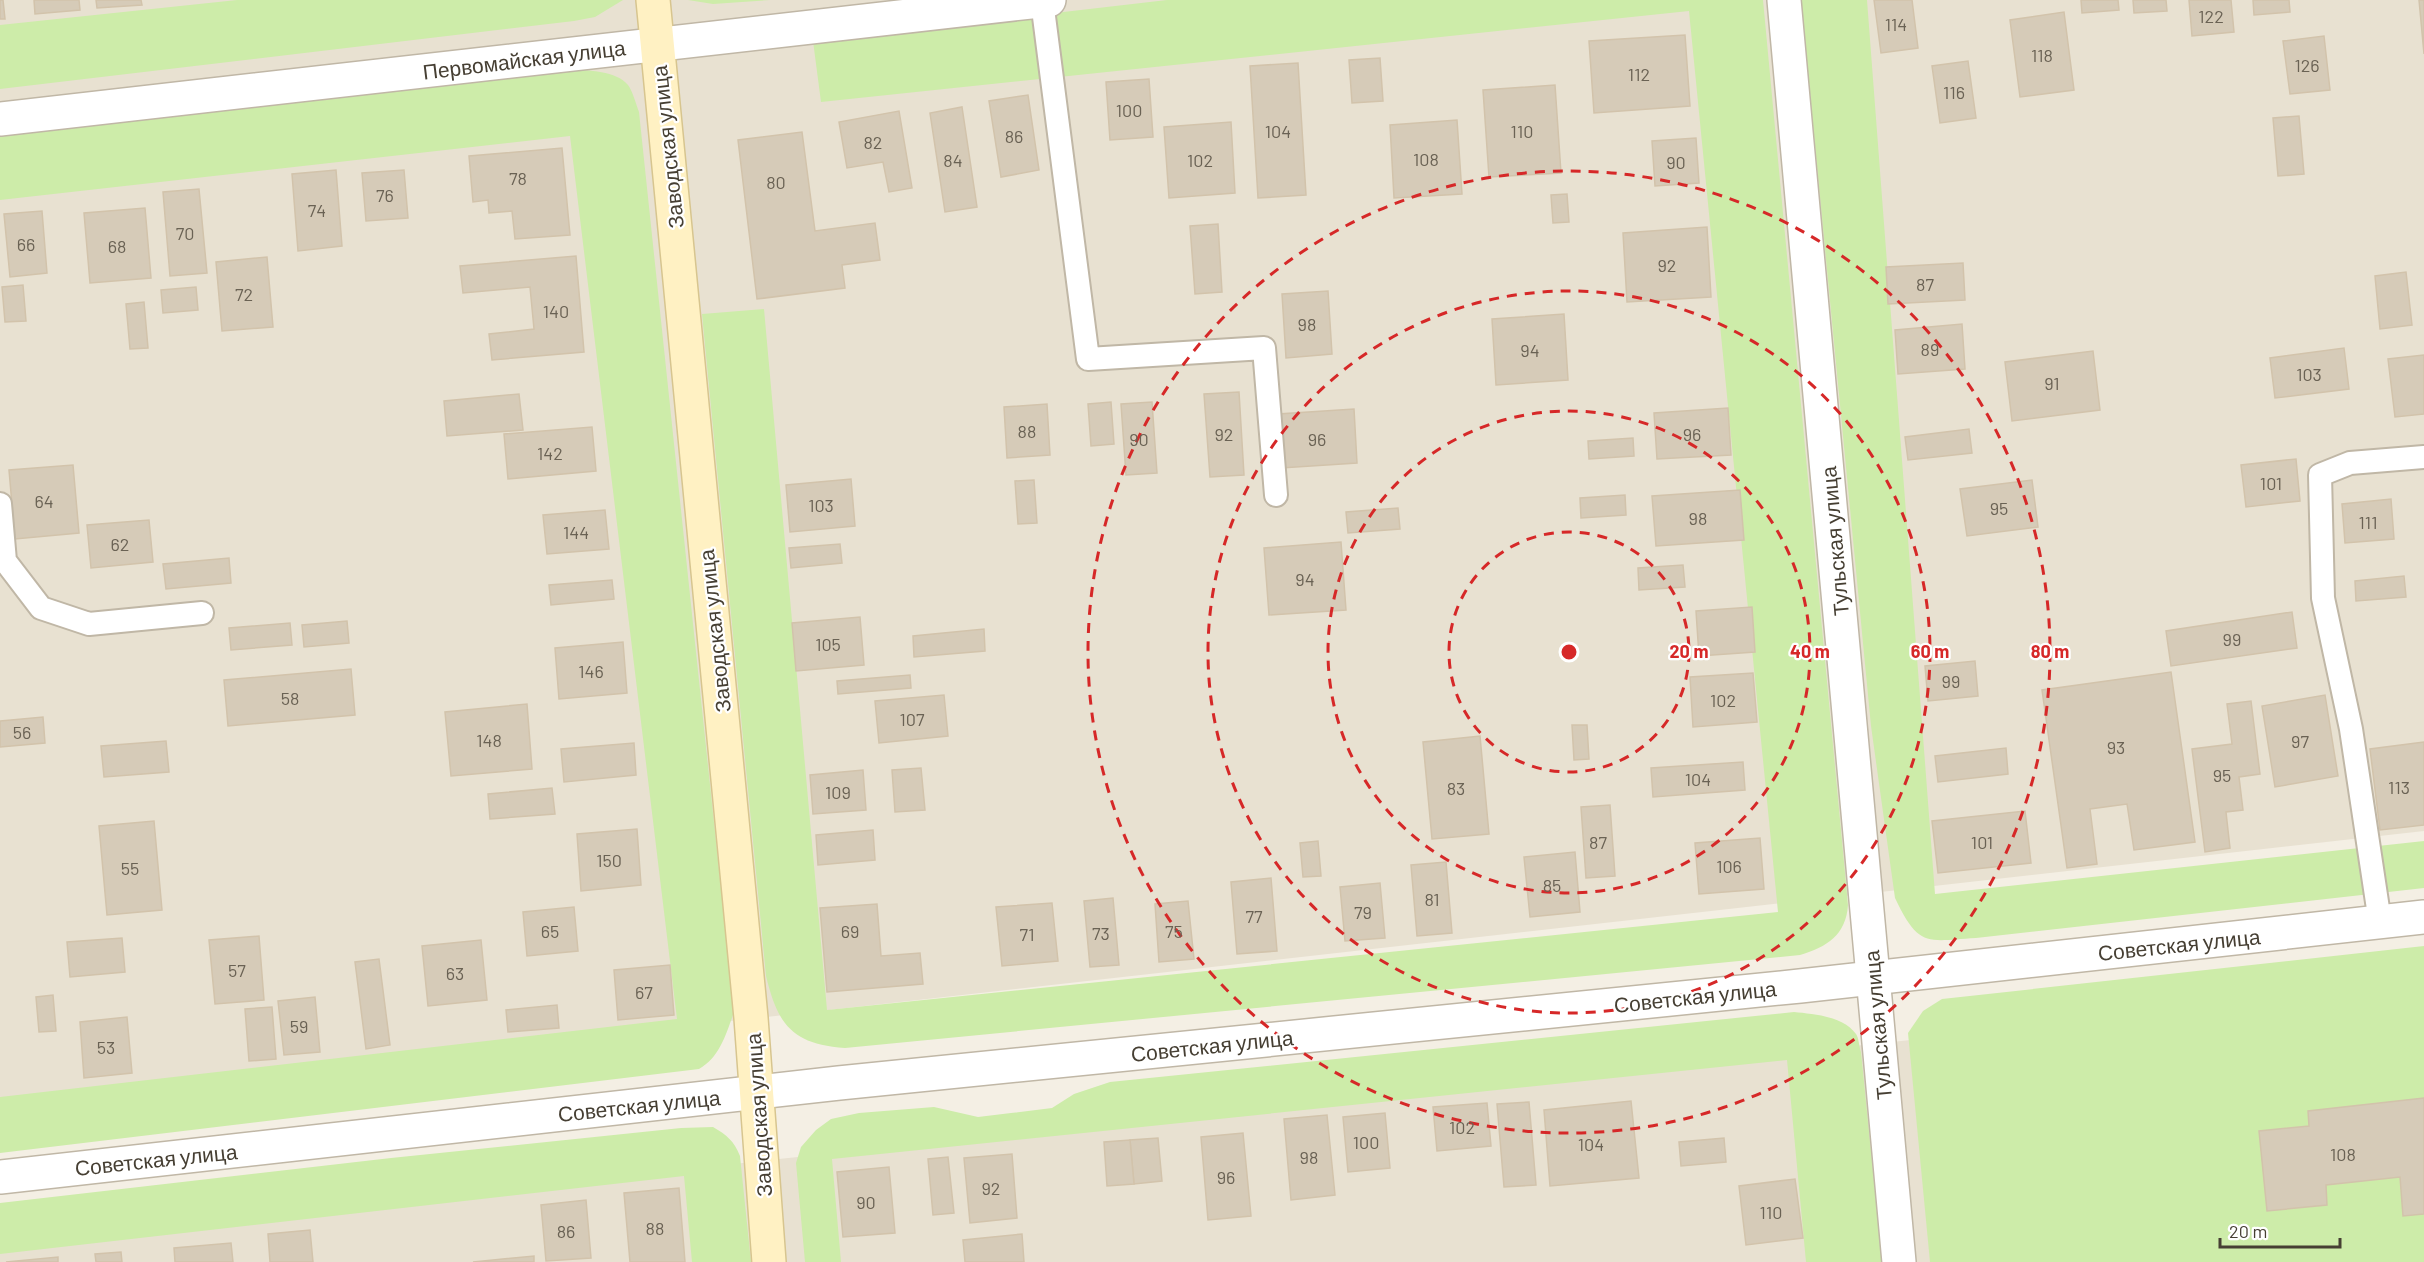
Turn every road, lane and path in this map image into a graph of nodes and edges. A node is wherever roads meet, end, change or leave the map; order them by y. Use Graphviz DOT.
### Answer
graph roads {
  1 [pos="653,0"];
  2 [pos="1045,0"];
  3 [pos="1784,0"];
  4 [pos="657,44"];
  5 [pos="0,119"];
  6 [pos="2424,457"];
  7 [pos="1276,495"];
  8 [pos="0,504"];
  9 [pos="202,614"];
  10 [pos="2424,917"];
  11 [pos="2380,922"];
  12 [pos="1873,976"];
  13 [pos="756,1092"];
  14 [pos="0,1176"];
  15 [pos="769,1262"];
  16 [pos="1899,1262"];
  1 -- 4 [label="main road, Заводская улица"];
  2 -- 4 [label="street, Первомайская улица"];
  2 -- 7 [label="lane"];
  3 -- 12 [label="street, Тульская улица"];
  4 -- 5 [label="street, Первомайская улица"];
  4 -- 13 [label="main road, Заводская улица"];
  6 -- 11 [label="lane"];
  8 -- 9 [label="lane"];
  10 -- 11 [label="street, Советская улица"];
  11 -- 12 [label="street, Советская улица"];
  12 -- 13 [label="street, Советская улица"];
  12 -- 16 [label="street, Тульская улица"];
  13 -- 14 [label="street, Советская улица"];
  13 -- 15 [label="main road, Заводская улица"];
}
